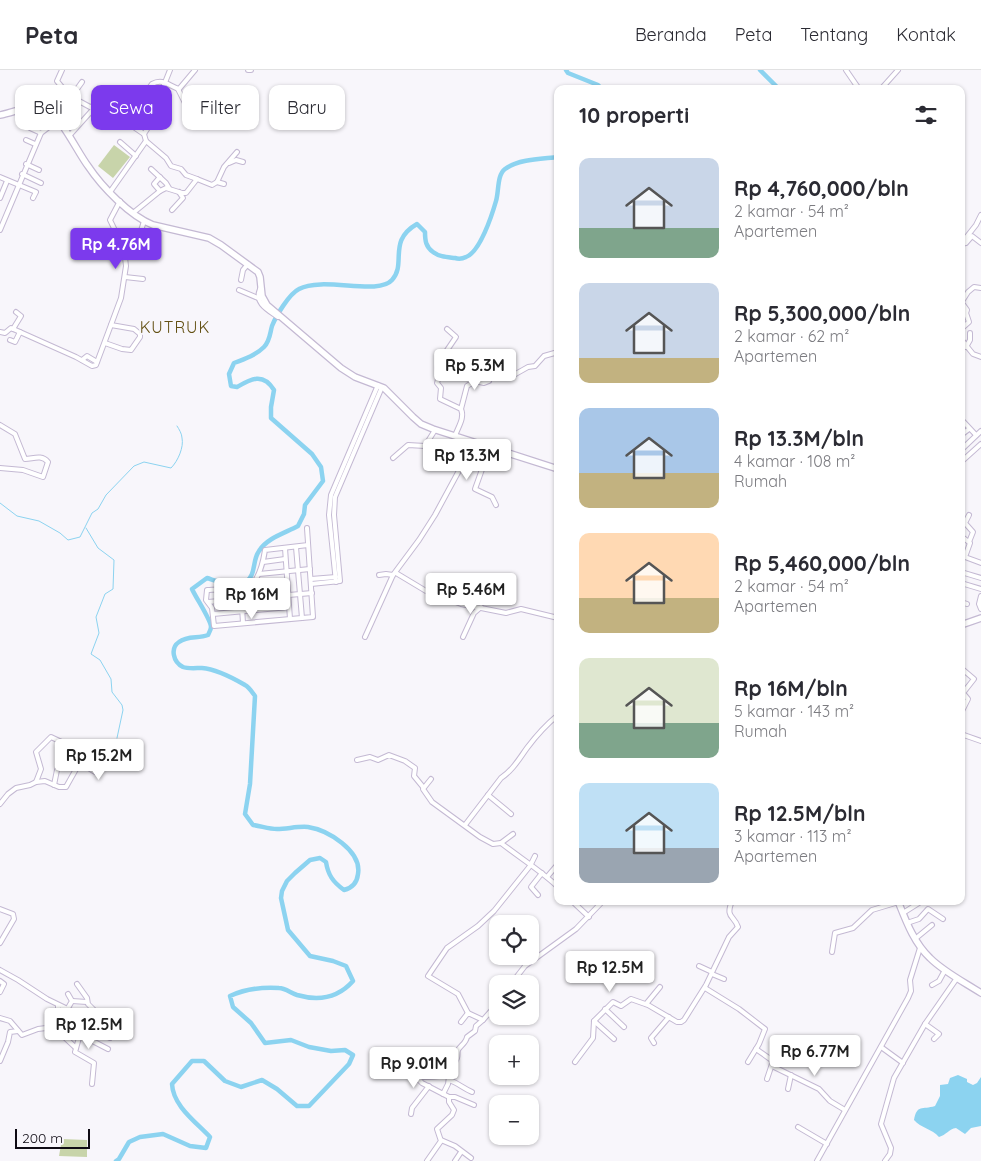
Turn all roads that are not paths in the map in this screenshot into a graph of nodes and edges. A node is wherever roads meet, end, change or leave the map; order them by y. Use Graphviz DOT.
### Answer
graph roads {
  1 [pos="62,70"];
  2 [pos="170,70"];
  3 [pos="195,70"];
  4 [pos="846,70"];
  5 [pos="898,70"];
  6 [pos="82,82"];
  7 [pos="164,82"];
  8 [pos="61,85"];
  9 [pos="80,85"];
  10 [pos="152,85"];
  11 [pos="856,85"];
  12 [pos="885,85"];
  13 [pos="178,89"];
  14 [pos="182,97"];
  15 [pos="15,112"];
  16 [pos="91,112"];
  17 [pos="0,115"];
  18 [pos="34,130"];
  19 [pos="45,130"];
  20 [pos="65,130"];
  21 [pos="138,130"];
  22 [pos="41,133"];
  23 [pos="144,134"];
  24 [pos="69,136"];
  25 [pos="26,140"];
  26 [pos="146,141"];
  27 [pos="120,142"];
  28 [pos="35,144"];
  29 [pos="237,152"];
  30 [pos="136,156"];
  31 [pos="243,162"];
  32 [pos="26,164"];
  33 [pos="227,164"];
  34 [pos="151,169"];
  35 [pos="39,170"];
  36 [pos="22,174"];
  37 [pos="160,177"];
  38 [pos="0,178"];
  39 [pos="197,179"];
  40 [pos="7,180"];
  41 [pos="218,182"];
  42 [pos="41,183"];
  43 [pos="224,184"];
  44 [pos="18,185"];
  45 [pos="169,188"];
  46 [pos="2,190"];
  47 [pos="160,191"];
  48 [pos="110,192"];
  49 [pos="179,192"];
  50 [pos="0,198"];
  51 [pos="33,198"];
  52 [pos="120,201"];
  53 [pos="172,210"];
  54 [pos="133,213"];
  55 [pos="0,214"];
  56 [pos="981,215"];
  57 [pos="5,217"];
  58 [pos="144,221"];
  59 [pos="0,230"];
  60 [pos="140,234"];
  61 [pos="965,239"];
  62 [pos="965,243"];
  63 [pos="981,243"];
  64 [pos="248,264"];
  65 [pos="125,277"];
  66 [pos="143,279"];
  67 [pos="241,280"];
  68 [pos="981,288"];
  69 [pos="260,289"];
  70 [pos="239,290"];
  71 [pos="258,298"];
  72 [pos="965,298"];
  73 [pos="267,307"];
  74 [pos="965,308"];
  75 [pos="16,312"];
  76 [pos="111,325"];
  77 [pos="965,326"];
  78 [pos="13,329"];
  79 [pos="447,329"];
  80 [pos="0,332"];
  81 [pos="20,332"];
  82 [pos="970,333"];
  83 [pos="10,340"];
  84 [pos="105,343"];
  85 [pos="966,346"];
  86 [pos="554,353"];
  87 [pos="981,357"];
  88 [pos="512,376"];
  89 [pos="489,381"];
  90 [pos="380,386"];
  91 [pos="461,409"];
  92 [pos="965,424"];
  93 [pos="0,425"];
  94 [pos="969,429"];
  95 [pos="435,430"];
  96 [pos="981,430"];
  97 [pos="965,432"];
  98 [pos="455,436"];
  99 [pos="974,437"];
  100 [pos="474,442"];
  101 [pos="980,445"];
  102 [pos="965,446"];
  103 [pos="490,447"];
  104 [pos="965,453"];
  105 [pos="968,456"];
  106 [pos="393,458"];
  107 [pos="965,459"];
  108 [pos="0,468"];
  109 [pos="554,468"];
  110 [pos="496,505"];
  111 [pos="969,515"];
  112 [pos="307,528"];
  113 [pos="965,539"];
  114 [pos="969,542"];
  115 [pos="308,546"];
  116 [pos="296,547"];
  117 [pos="285,548"];
  118 [pos="285,559"];
  119 [pos="263,562"];
  120 [pos="981,563"];
  121 [pos="310,569"];
  122 [pos="298,570"];
  123 [pos="286,571"];
  124 [pos="965,573"];
  125 [pos="259,574"];
  126 [pos="395,574"];
  127 [pos="379,575"];
  128 [pos="981,578"];
  129 [pos="311,581"];
  130 [pos="287,583"];
  131 [pos="965,585"];
  132 [pos="251,587"];
  133 [pos="981,589"];
  134 [pos="241,592"];
  135 [pos="312,593"];
  136 [pos="300,594"];
  137 [pos="288,595"];
  138 [pos="981,598"];
  139 [pos="241,599"];
  140 [pos="208,602"];
  141 [pos="289,607"];
  142 [pos="481,607"];
  143 [pos="981,609"];
  144 [pos="242,611"];
  145 [pos="213,614"];
  146 [pos="554,617"];
  147 [pos="302,618"];
  148 [pos="981,618"];
  149 [pos="290,619"];
  150 [pos="243,623"];
  151 [pos="965,624"];
  152 [pos="365,637"];
  153 [pos="463,637"];
  154 [pos="965,671"];
  155 [pos="965,689"];
  156 [pos="554,719"];
  157 [pos="965,735"];
  158 [pos="981,741"];
  159 [pos="92,745"];
  160 [pos="106,752"];
  161 [pos="84,755"];
  162 [pos="67,760"];
  163 [pos="358,760"];
  164 [pos="79,764"];
  165 [pos="57,770"];
  166 [pos="431,779"];
  167 [pos="36,782"];
  168 [pos="54,785"];
  169 [pos="423,788"];
  170 [pos="488,796"];
  171 [pos="0,804"];
  172 [pos="511,814"];
  173 [pos="466,825"];
  174 [pos="512,834"];
  175 [pos="501,842"];
  176 [pos="535,856"];
  177 [pos="530,866"];
  178 [pos="554,869"];
  179 [pos="542,873"];
  180 [pos="547,877"];
  181 [pos="554,883"];
  182 [pos="538,895"];
  183 [pos="577,905"];
  184 [pos="599,905"];
  185 [pos="730,905"];
  186 [pos="890,905"];
  187 [pos="901,905"];
  188 [pos="916,905"];
  189 [pos="924,905"];
  190 [pos="0,909"];
  191 [pos="928,909"];
  192 [pos="903,913"];
  193 [pos="589,916"];
  194 [pos="943,919"];
  195 [pos="907,923"];
  196 [pos="932,925"];
  197 [pos="915,939"];
  198 [pos="0,943"];
  199 [pos="920,948"];
  200 [pos="832,952"];
  201 [pos="699,966"];
  202 [pos="0,970"];
  203 [pos="946,970"];
  204 [pos="712,973"];
  205 [pos="518,975"];
  206 [pos="958,978"];
  207 [pos="724,979"];
  208 [pos="0,981"];
  209 [pos="77,984"];
  210 [pos="932,984"];
  211 [pos="660,987"];
  212 [pos="705,988"];
  213 [pos="0,992"];
  214 [pos="981,993"];
  215 [pos="68,994"];
  216 [pos="72,1001"];
  217 [pos="88,1002"];
  218 [pos="646,1004"];
  219 [pos="58,1005"];
  220 [pos="68,1008"];
  221 [pos="605,1009"];
  222 [pos="468,1012"];
  223 [pos="489,1013"];
  224 [pos="669,1017"];
  225 [pos="0,1018"];
  226 [pos="58,1018"];
  227 [pos="483,1020"];
  228 [pos="594,1021"];
  229 [pos="461,1022"];
  230 [pos="925,1024"];
  231 [pos="82,1025"];
  232 [pos="624,1027"];
  233 [pos="18,1031"];
  234 [pos="79,1034"];
  235 [pos="106,1034"];
  236 [pos="110,1038"];
  237 [pos="614,1039"];
  238 [pos="934,1039"];
  239 [pos="654,1043"];
  240 [pos="881,1047"];
  241 [pos="76,1048"];
  242 [pos="108,1049"];
  243 [pos="756,1049"];
  244 [pos="0,1061"];
  245 [pos="575,1062"];
  246 [pos="748,1062"];
  247 [pos="903,1063"];
  248 [pos="772,1066"];
  249 [pos="447,1073"];
  250 [pos="790,1075"];
  251 [pos="767,1079"];
  252 [pos="449,1080"];
  253 [pos="92,1084"];
  254 [pos="429,1086"];
  255 [pos="788,1089"];
  256 [pos="472,1092"];
  257 [pos="443,1094"];
  258 [pos="449,1097"];
  259 [pos="461,1099"];
  260 [pos="458,1104"];
  261 [pos="474,1104"];
  262 [pos="845,1110"];
  263 [pos="411,1114"];
  264 [pos="798,1127"];
  265 [pos="441,1140"];
  266 [pos="827,1144"];
  267 [pos="461,1152"];
  268 [pos="470,1158"];
  269 [pos="427,1161"];
  270 [pos="455,1161"];
  271 [pos="817,1161"];
  272 [pos="885,1161"];
  1 -- 8 [label="street"];
  2 -- 7 [label="street"];
  3 -- 13 [label="street"];
  4 -- 11 [label="street"];
  5 -- 12 [label="street"];
  6 -- 9 [label="street"];
  7 -- 10 [label="street"];
  7 -- 13 [label="street"];
  7 -- 23 [label="street"];
  13 -- 14 [label="street"];
  15 -- 17 [label="main road"];
  16 -- 24 [label="street"];
  18 -- 22 [label="street"];
  19 -- 22 [label="street"];
  20 -- 24 [label="main road"];
  21 -- 23 [label="street"];
  22 -- 28 [label="street"];
  23 -- 26 [label="street"];
  24 -- 48 [label="main road"];
  25 -- 28 [label="street"];
  26 -- 30 [label="street"];
  26 -- 39 [label="street"];
  27 -- 30 [label="street"];
  28 -- 32 [label="street"];
  29 -- 33 [label="street"];
  30 -- 48 [label="street"];
  31 -- 33 [label="street"];
  32 -- 35 [label="street"];
  32 -- 36 [label="street"];
  33 -- 41 [label="street"];
  34 -- 37 [label="street"];
  36 -- 42 [label="street"];
  36 -- 44 [label="street"];
  37 -- 45 [label="street"];
  37 -- 47 [label="street"];
  38 -- 40 [label="street"];
  39 -- 41 [label="street"];
  39 -- 49 [label="street"];
  40 -- 44 [label="street"];
  40 -- 46 [label="street"];
  41 -- 43 [label="street"];
  44 -- 51 [label="street"];
  44 -- 57 [label="street"];
  45 -- 47 [label="street"];
  45 -- 49 [label="street"];
  46 -- 50 [label="street"];
  47 -- 54 [label="street"];
  48 -- 52 [label="main road"];
  49 -- 53 [label="street"];
  52 -- 54 [label="main road"];
  52 -- 65 [label="street"];
  54 -- 58 [label="main road"];
  55 -- 57 [label="street"];
  56 -- 61 [label="street"];
  57 -- 59 [label="street"];
  58 -- 60 [label="street"];
  58 -- 64 [label="main road"];
  62 -- 63 [label="street"];
  64 -- 67 [label="street"];
  64 -- 69 [label="main road"];
  65 -- 66 [label="street"];
  65 -- 76 [label="street"];
  68 -- 72 [label="street"];
  69 -- 71 [label="street"];
  69 -- 73 [label="main road"];
  70 -- 71 [label="street"];
  71 -- 73 [label="street"];
  73 -- 90 [label="main road"];
  74 -- 77 [label="street"];
  75 -- 78 [label="street"];
  76 -- 84 [label="street"];
  76 -- 84 [label="street"];
  78 -- 80 [label="street"];
  78 -- 81 [label="street"];
  79 -- 91 [label="street"];
  81 -- 83 [label="street"];
  81 -- 84 [label="street"];
  82 -- 85 [label="street"];
  85 -- 87 [label="street"];
  86 -- 88 [label="street"];
  89 -- 91 [label="street"];
  90 -- 95 [label="main road"];
  90 -- 129 [label="street"];
  91 -- 98 [label="street"];
  92 -- 94 [label="street"];
  93 -- 108 [label="street"];
  94 -- 97 [label="street"];
  94 -- 99 [label="street"];
  95 -- 98 [label="main road"];
  95 -- 106 [label="street"];
  96 -- 99 [label="street"];
  98 -- 100 [label="main road"];
  99 -- 101 [label="street"];
  99 -- 102 [label="street"];
  100 -- 103 [label="main road"];
  100 -- 126 [label="street"];
  101 -- 105 [label="street"];
  103 -- 109 [label="main road"];
  103 -- 110 [label="street"];
  104 -- 105 [label="street"];
  105 -- 107 [label="street"];
  111 -- 114 [label="street"];
  112 -- 115 [label="street"];
  113 -- 114 [label="street"];
  114 -- 120 [label="street"];
  115 -- 116 [label="street"];
  115 -- 121 [label="street"];
  116 -- 117 [label="street"];
  116 -- 122 [label="street"];
  117 -- 118 [label="street"];
  117 -- 119 [label="street"];
  118 -- 119 [label="street"];
  118 -- 123 [label="street"];
  119 -- 125 [label="street"];
  121 -- 122 [label="street"];
  121 -- 129 [label="street"];
  122 -- 123 [label="street"];
  122 -- 136 [label="street"];
  123 -- 125 [label="street"];
  123 -- 130 [label="street"];
  124 -- 128 [label="street"];
  125 -- 132 [label="street"];
  126 -- 127 [label="street"];
  126 -- 142 [label="street"];
  126 -- 152 [label="street"];
  129 -- 135 [label="street"];
  130 -- 132 [label="street"];
  130 -- 137 [label="street"];
  131 -- 133 [label="street"];
  132 -- 134 [label="street"];
  134 -- 139 [label="street"];
  134 -- 140 [label="street"];
  135 -- 136 [label="street"];
  135 -- 147 [label="street"];
  136 -- 137 [label="street"];
  136 -- 147 [label="street"];
  137 -- 139 [label="street"];
  137 -- 141 [label="street"];
  138 -- 143 [label="street"];
  139 -- 140 [label="street"];
  139 -- 144 [label="street"];
  140 -- 145 [label="street"];
  141 -- 144 [label="street"];
  141 -- 149 [label="street"];
  142 -- 146 [label="street"];
  142 -- 153 [label="street"];
  144 -- 145 [label="street"];
  144 -- 150 [label="street"];
  145 -- 150 [label="street"];
  147 -- 149 [label="street"];
  148 -- 151 [label="main road"];
  149 -- 150 [label="street"];
  154 -- 155 [label="street"];
  156 -- 170 [label="street"];
  157 -- 158 [label="street"];
  159 -- 167 [label="street"];
  160 -- 164 [label="street"];
  161 -- 164 [label="street"];
  162 -- 164 [label="street"];
  163 -- 169 [label="street"];
  164 -- 168 [label="street"];
  165 -- 168 [label="street"];
  166 -- 169 [label="street"];
  167 -- 168 [label="street"];
  167 -- 171 [label="street"];
  169 -- 173 [label="street"];
  170 -- 172 [label="street"];
  170 -- 173 [label="street"];
  173 -- 175 [label="street"];
  174 -- 175 [label="street"];
  175 -- 177 [label="street"];
  176 -- 177 [label="street"];
  177 -- 179 [label="street"];
  177 -- 222 [label="street"];
  178 -- 180 [label="street"];
  179 -- 180 [label="street"];
  179 -- 182 [label="street"];
  180 -- 181 [label="street"];
  183 -- 193 [label="street"];
  184 -- 193 [label="street"];
  185 -- 204 [label="street"];
  186 -- 200 [label="street"];
  187 -- 192 [label="main road"];
  188 -- 192 [label="street"];
  189 -- 191 [label="street"];
  190 -- 198 [label="street"];
  191 -- 194 [label="street"];
  191 -- 195 [label="street"];
  192 -- 195 [label="main road"];
  193 -- 205 [label="street"];
  195 -- 197 [label="main road"];
  196 -- 197 [label="street"];
  197 -- 199 [label="main road"];
  199 -- 203 [label="main road"];
  199 -- 240 [label="street"];
  201 -- 204 [label="street"];
  202 -- 219 [label="street"];
  203 -- 206 [label="main road"];
  203 -- 210 [label="street"];
  204 -- 207 [label="street"];
  204 -- 212 [label="street"];
  206 -- 214 [label="main road"];
  206 -- 230 [label="street"];
  208 -- 213 [label="street"];
  209 -- 217 [label="street"];
  211 -- 218 [label="street"];
  212 -- 224 [label="street"];
  212 -- 243 [label="street"];
  215 -- 216 [label="street"];
  216 -- 217 [label="street"];
  216 -- 220 [label="street"];
  217 -- 235 [label="street"];
  218 -- 221 [label="street"];
  218 -- 224 [label="street"];
  219 -- 220 [label="street"];
  219 -- 226 [label="street"];
  220 -- 231 [label="street"];
  221 -- 228 [label="street"];
  221 -- 232 [label="street"];
  222 -- 227 [label="street"];
  222 -- 229 [label="street"];
  223 -- 227 [label="street"];
  224 -- 239 [label="street"];
  225 -- 233 [label="street"];
  227 -- 249 [label="street"];
  228 -- 237 [label="street"];
  228 -- 245 [label="street"];
  230 -- 238 [label="street"];
  230 -- 247 [label="street"];
  231 -- 234 [label="street"];
  231 -- 235 [label="street"];
  233 -- 241 [label="street"];
  233 -- 244 [label="street"];
  234 -- 241 [label="street"];
  234 -- 242 [label="street"];
  235 -- 236 [label="street"];
  240 -- 247 [label="street"];
  240 -- 262 [label="street"];
  241 -- 253 [label="street"];
  243 -- 246 [label="street"];
  243 -- 248 [label="street"];
  247 -- 272 [label="street"];
  248 -- 250 [label="street"];
  248 -- 251 [label="street"];
  249 -- 252 [label="street"];
  249 -- 254 [label="street"];
  250 -- 255 [label="street"];
  250 -- 262 [label="street"];
  252 -- 256 [label="street"];
  252 -- 257 [label="street"];
  254 -- 257 [label="street"];
  254 -- 263 [label="street"];
  257 -- 258 [label="street"];
  258 -- 259 [label="street"];
  258 -- 265 [label="street"];
  259 -- 260 [label="street"];
  259 -- 261 [label="street"];
  262 -- 266 [label="street"];
  264 -- 266 [label="street"];
  265 -- 267 [label="street"];
  265 -- 269 [label="street"];
  266 -- 271 [label="street"];
  267 -- 268 [label="street"];
  267 -- 270 [label="street"];
}
